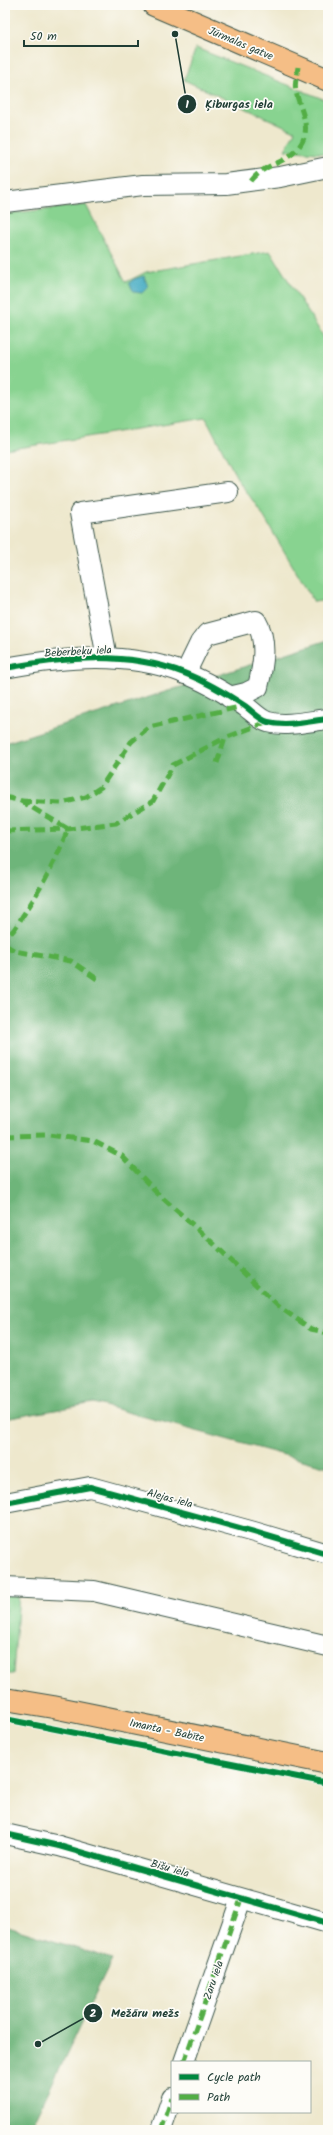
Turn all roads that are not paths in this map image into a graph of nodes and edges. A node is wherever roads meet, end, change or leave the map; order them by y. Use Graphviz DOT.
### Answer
graph roads {
  1 [pos="154,5"];
  2 [pos="328,80"];
  3 [pos="328,167"];
  4 [pos="5,202"];
  5 [pos="228,492"];
  6 [pos="107,658"];
  7 [pos="5,668"];
  8 [pos="185,674"];
  9 [pos="229,697"];
  10 [pos="328,719"];
  11 [pos="5,1503"];
  12 [pos="328,1554"];
  13 [pos="5,1587"];
  14 [pos="328,1646"];
  15 [pos="5,1699"];
  16 [pos="328,1763"];
  17 [pos="5,1834"];
  18 [pos="241,1899"];
  19 [pos="328,1923"];
  20 [pos="184,2061"];
  21 [pos="171,2101"];
  22 [pos="161,2130"];
  1 -- 2 [label="main road, Jūrmalas gatve"];
  3 -- 4 [label="street"];
  5 -- 6 [label="street"];
  6 -- 7 [label="street, Beberbeķu iela"];
  6 -- 8 [label="street, Beberbeķu iela"];
  8 -- 9 [label="street, Beberbeķu iela"];
  8 -- 9 [label="street"];
  9 -- 10 [label="street, Beberbeķu iela"];
  11 -- 12 [label="street, Alejas iela"];
  13 -- 14 [label="street"];
  15 -- 16 [label="main road, Imanta - Babīte"];
  17 -- 18 [label="street, Bišu iela"];
  18 -- 19 [label="street, Bišu iela"];
  18 -- 20 [label="street, Zaru iela"];
  21 -- 22 [label="street"];
}
